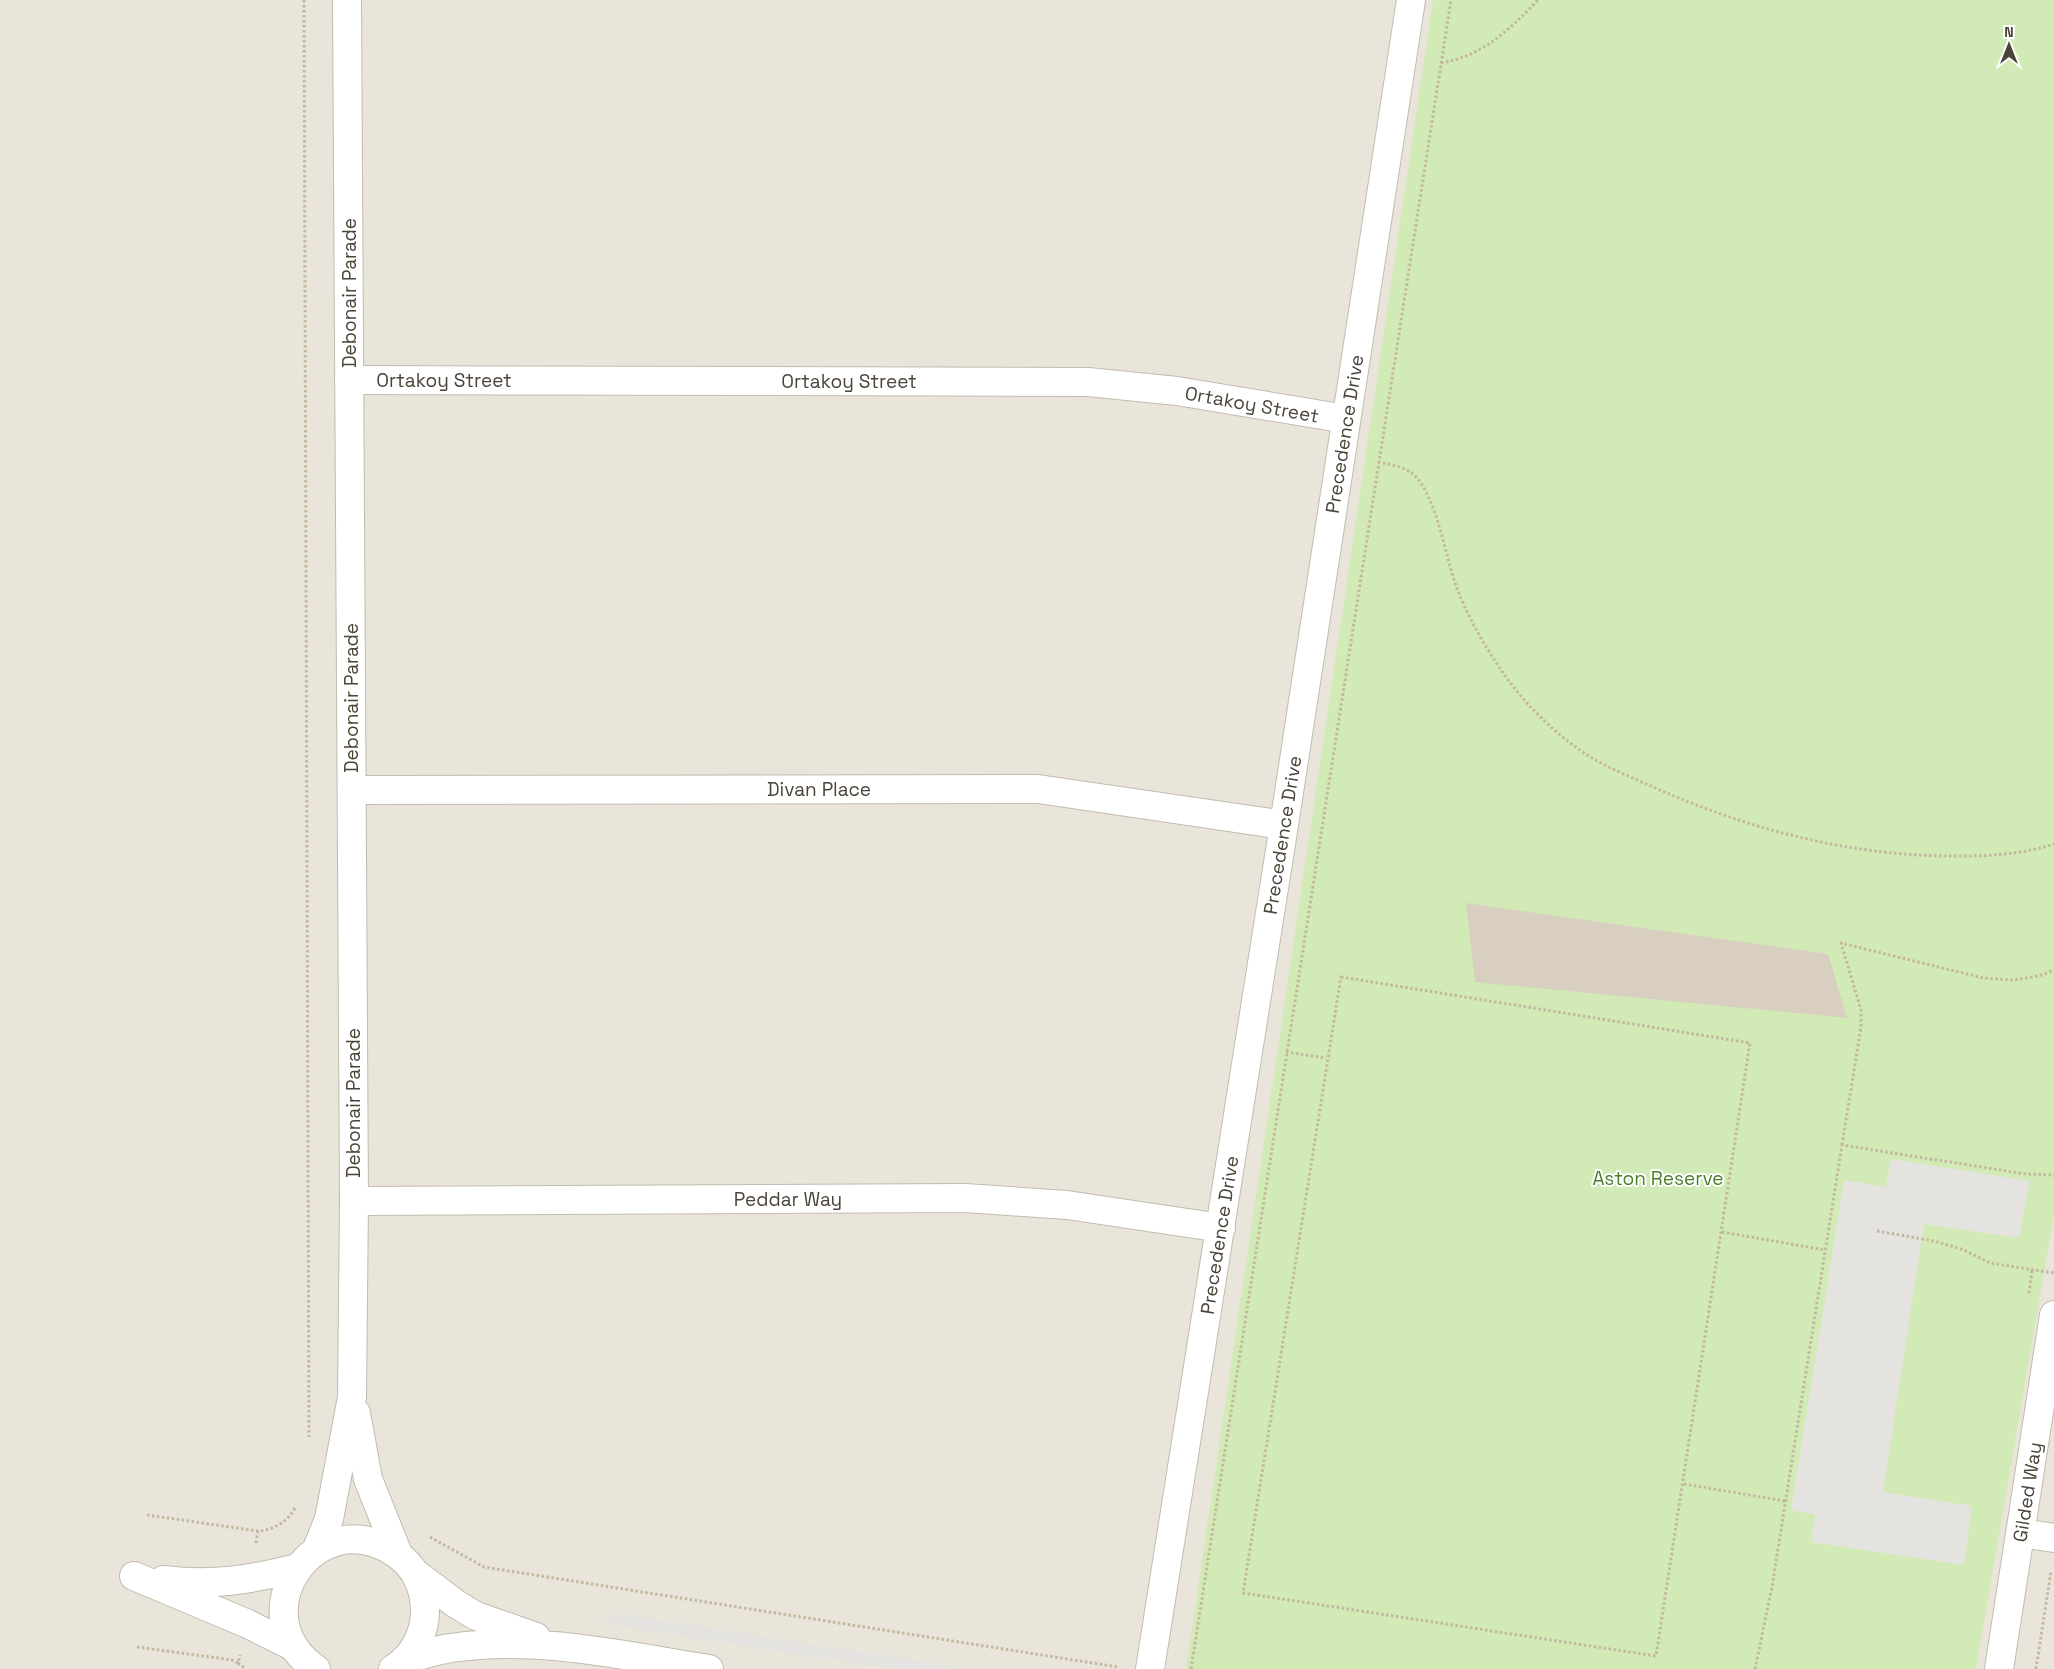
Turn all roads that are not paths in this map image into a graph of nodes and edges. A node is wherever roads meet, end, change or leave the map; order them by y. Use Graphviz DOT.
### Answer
graph roads {
  1 [pos="348,0"];
  2 [pos="1411,0"];
  3 [pos="349,380"];
  4 [pos="1346,419"];
  5 [pos="352,790"];
  6 [pos="1284,825"];
  7 [pos="354,1200"];
  8 [pos="1221,1228"];
  9 [pos="2054,1315"];
  10 [pos="352,1396"];
  11 [pos="2020,1533"];
  12 [pos="2053,1550"];
  13 [pos="306,1559"];
  14 [pos="406,1564"];
  15 [pos="294,1647"];
  16 [pos="572,1647"];
  17 [pos="398,1665"];
  18 [pos="1138,1668"];
  19 [pos="316,1669"];
  20 [pos="709,1669"];
  21 [pos="1999,1669"];
  1 -- 3 [label="street, Debonair Parade"];
  2 -- 4 [label="street, Precedence Drive"];
  3 -- 4 [label="street, Ortakoy Street"];
  3 -- 5 [label="street, Debonair Parade"];
  4 -- 6 [label="street, Precedence Drive"];
  5 -- 6 [label="street, Divan Place"];
  5 -- 7 [label="street, Debonair Parade"];
  6 -- 8 [label="street, Precedence Drive"];
  7 -- 8 [label="street, Peddar Way"];
  7 -- 10 [label="street, Debonair Parade"];
  8 -- 18 [label="street, Precedence Drive"];
  9 -- 11 [label="street, Gilded Way"];
  10 -- 13 [label="street, Debonair Parade"];
  10 -- 14 [label="street, Debonair Parade"];
  11 -- 12 [label="street"];
  11 -- 21 [label="street, Gilded Way"];
  13 -- 14 [label="street"];
  13 -- 15 [label="street, Debonair Parade"];
  13 -- 15 [label="street"];
  14 -- 16 [label="street"];
  14 -- 17 [label="street, Debonair Parade"];
  15 -- 19 [label="street"];
  16 -- 17 [label="street"];
  16 -- 20 [label="street"];
}
